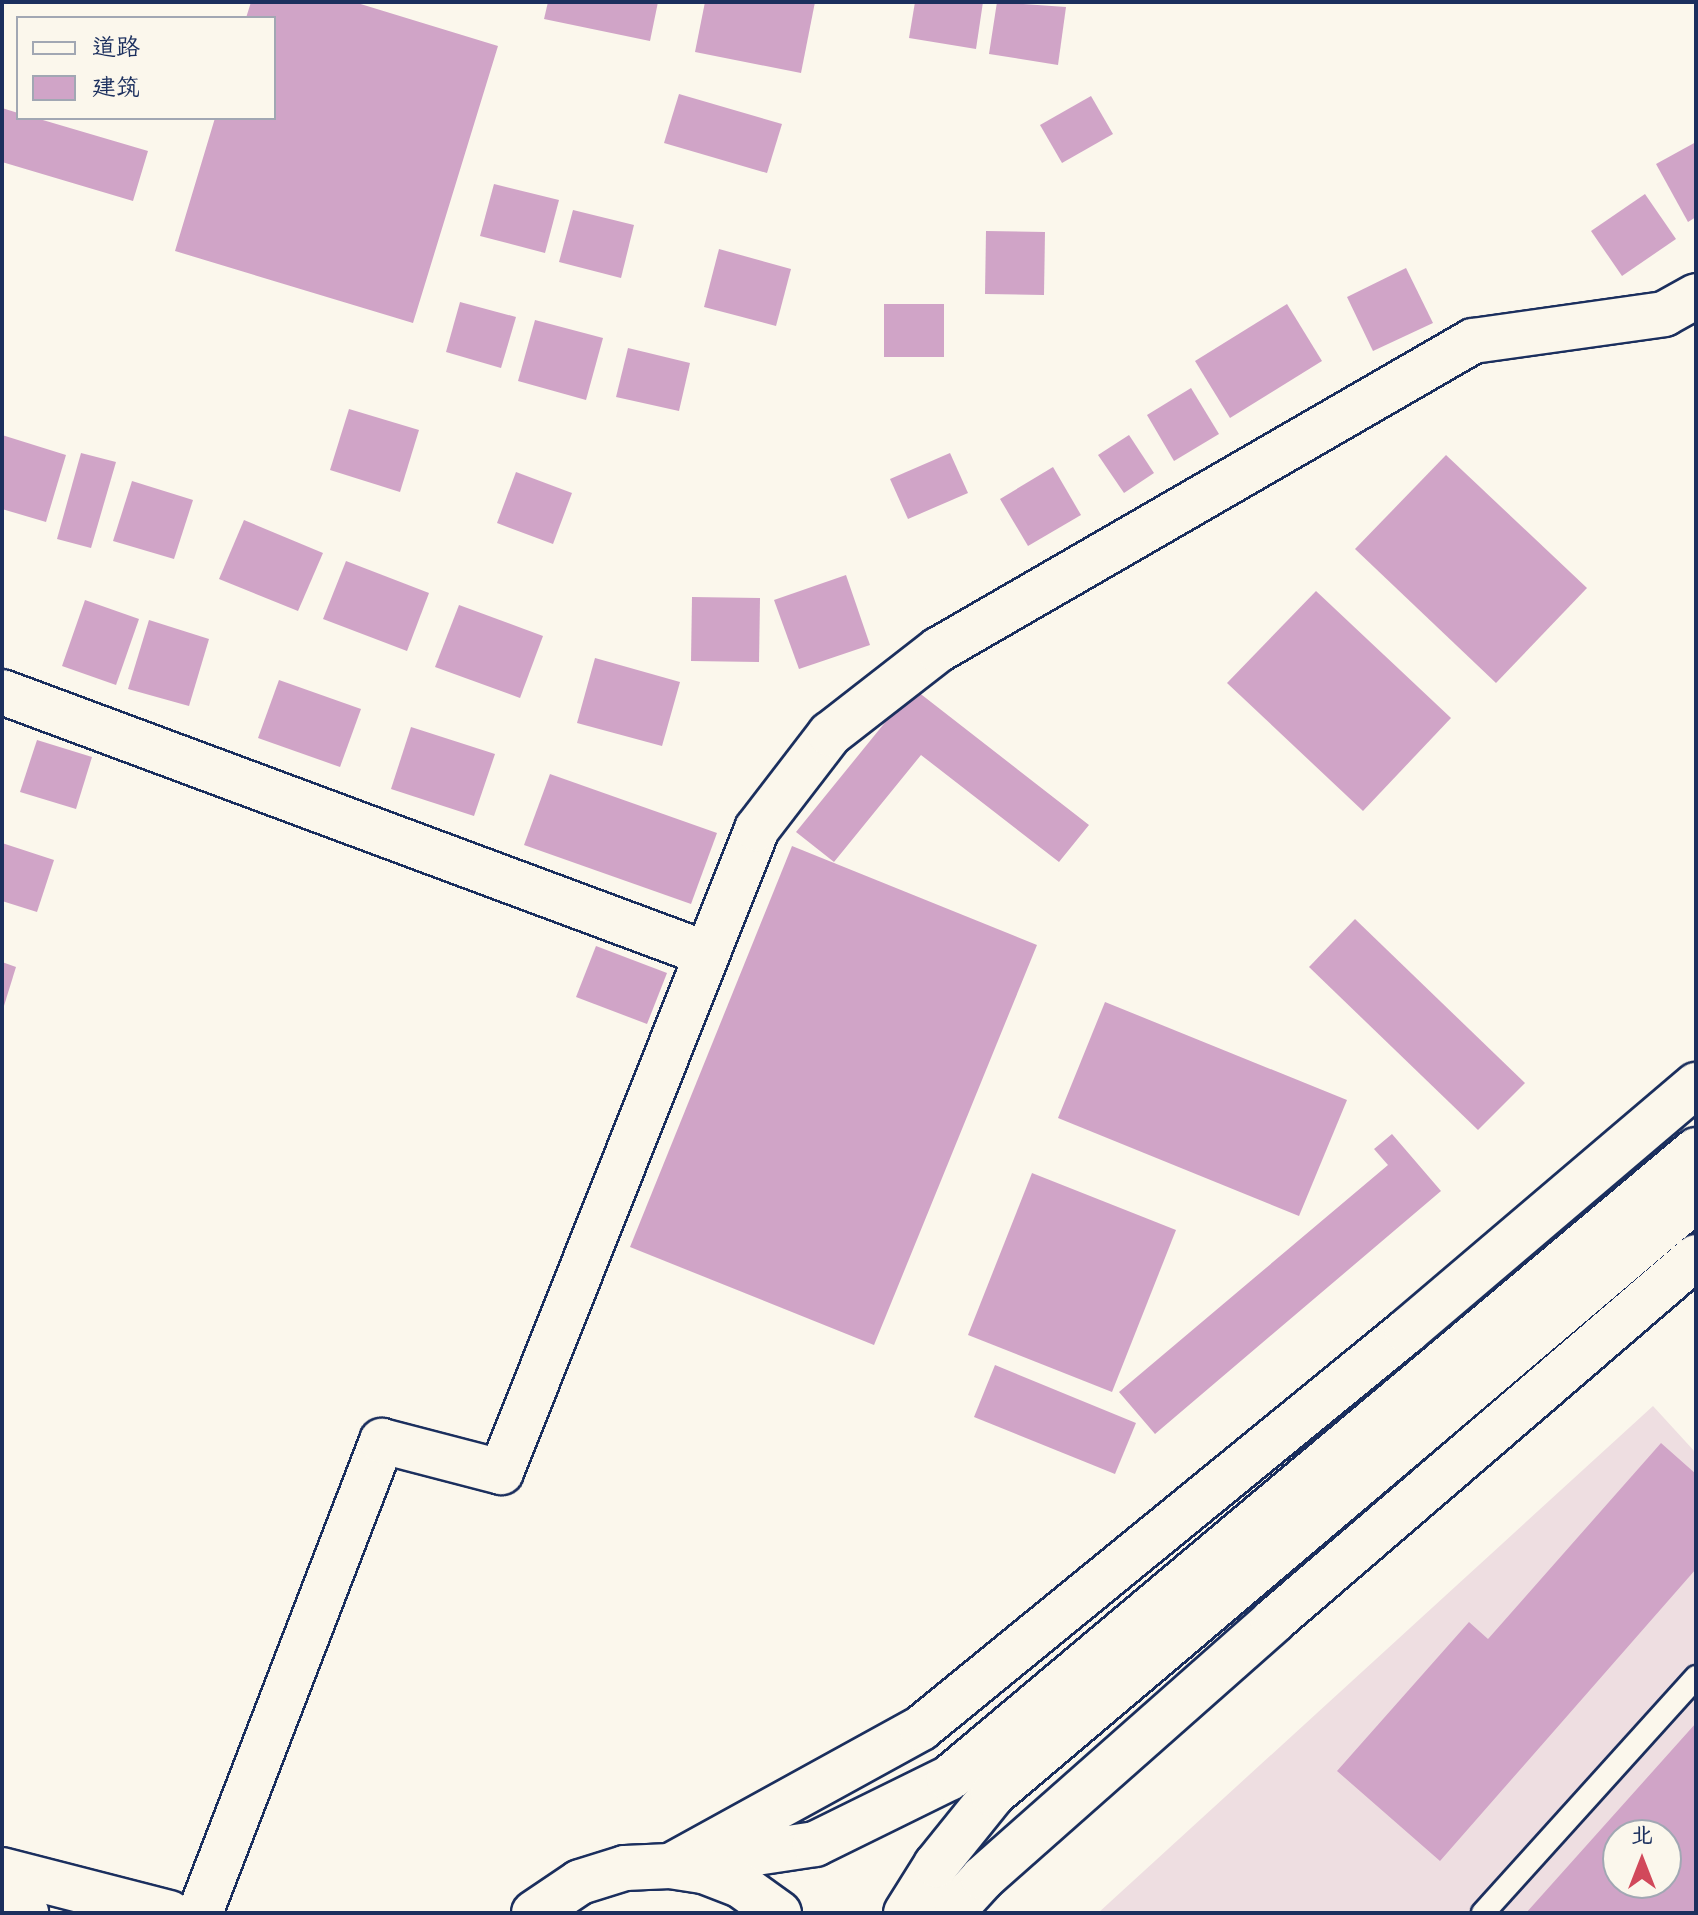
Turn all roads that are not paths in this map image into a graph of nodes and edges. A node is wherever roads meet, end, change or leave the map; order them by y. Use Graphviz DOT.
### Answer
graph roads {
  1 [pos="1696,296"];
  2 [pos="2,692"];
  3 [pos="707,954"];
  4 [pos="1696,1085"];
  5 [pos="1696,1150"];
  6 [pos="1696,1199"];
  7 [pos="1623,1262"];
  8 [pos="1688,1273"];
  9 [pos="1696,1677"];
  10 [pos="670,1866"];
  11 [pos="2,1870"];
  12 [pos="2,1907"];
  13 [pos="527,1911"];
  14 [pos="26,1913"];
  15 [pos="170,1913"];
  16 [pos="200,1913"];
  17 [pos="779,1913"];
  18 [pos="906,1913"];
  19 [pos="951,1913"];
  20 [pos="1483,1913"];
  1 -- 3 [label="street"];
  2 -- 3 [label="street"];
  3 -- 16 [label="street"];
  4 -- 10 [label="street"];
  5 -- 10 [label="street"];
  6 -- 7 [label="street"];
  7 -- 8 [label="lane"];
  7 -- 18 [label="street"];
  8 -- 19 [label="street"];
  9 -- 20 [label="lane"];
  10 -- 13 [label="street"];
  10 -- 17 [label="street"];
  11 -- 15 [label="street"];
  12 -- 14 [label="street"];
}
